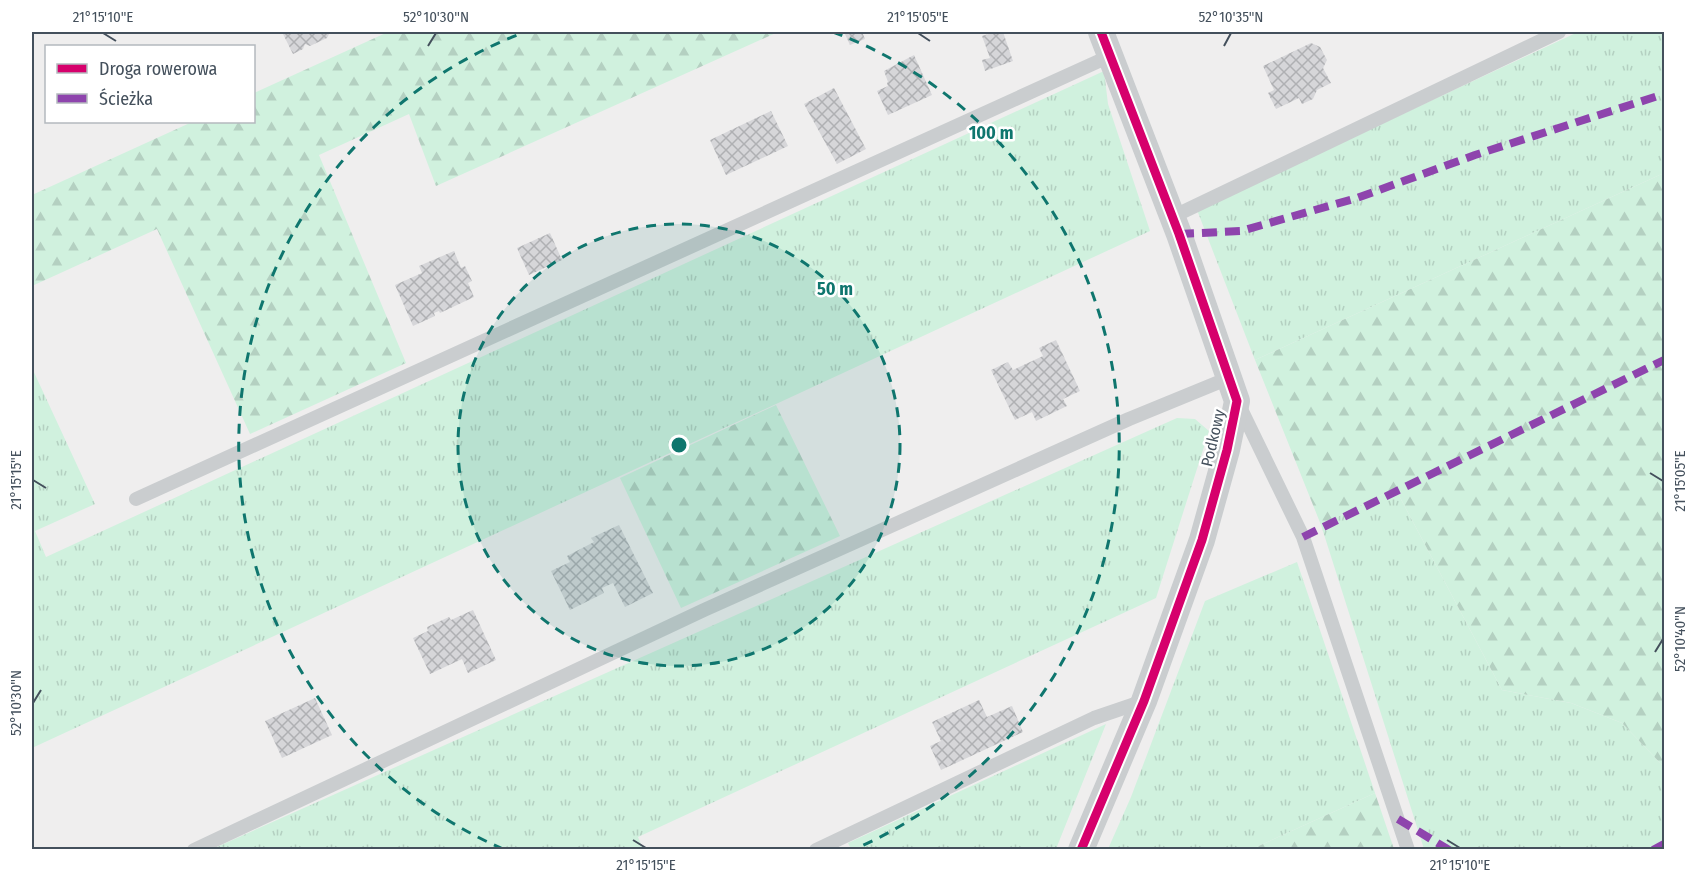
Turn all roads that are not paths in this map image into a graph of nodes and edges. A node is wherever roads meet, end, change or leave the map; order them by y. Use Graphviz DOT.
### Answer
graph roads {
  1 [pos="1101,32"];
  2 [pos="1559,32"];
  3 [pos="1110,56"];
  4 [pos="1172,217"];
  5 [pos="1233,390"];
  6 [pos="136,500"];
  7 [pos="1144,701"];
  8 [pos="194,849"];
  9 [pos="816,849"];
  10 [pos="1081,849"];
  11 [pos="1408,849"];
  1 -- 3 [label="street"];
  2 -- 4 [label="lane"];
  3 -- 4 [label="street"];
  3 -- 6 [label="lane"];
  4 -- 5 [label="street"];
  5 -- 7 [label="street, Podkowy"];
  5 -- 8 [label="lane"];
  5 -- 11 [label="lane"];
  7 -- 9 [label="lane"];
  7 -- 10 [label="street, Podkowy"];
}
